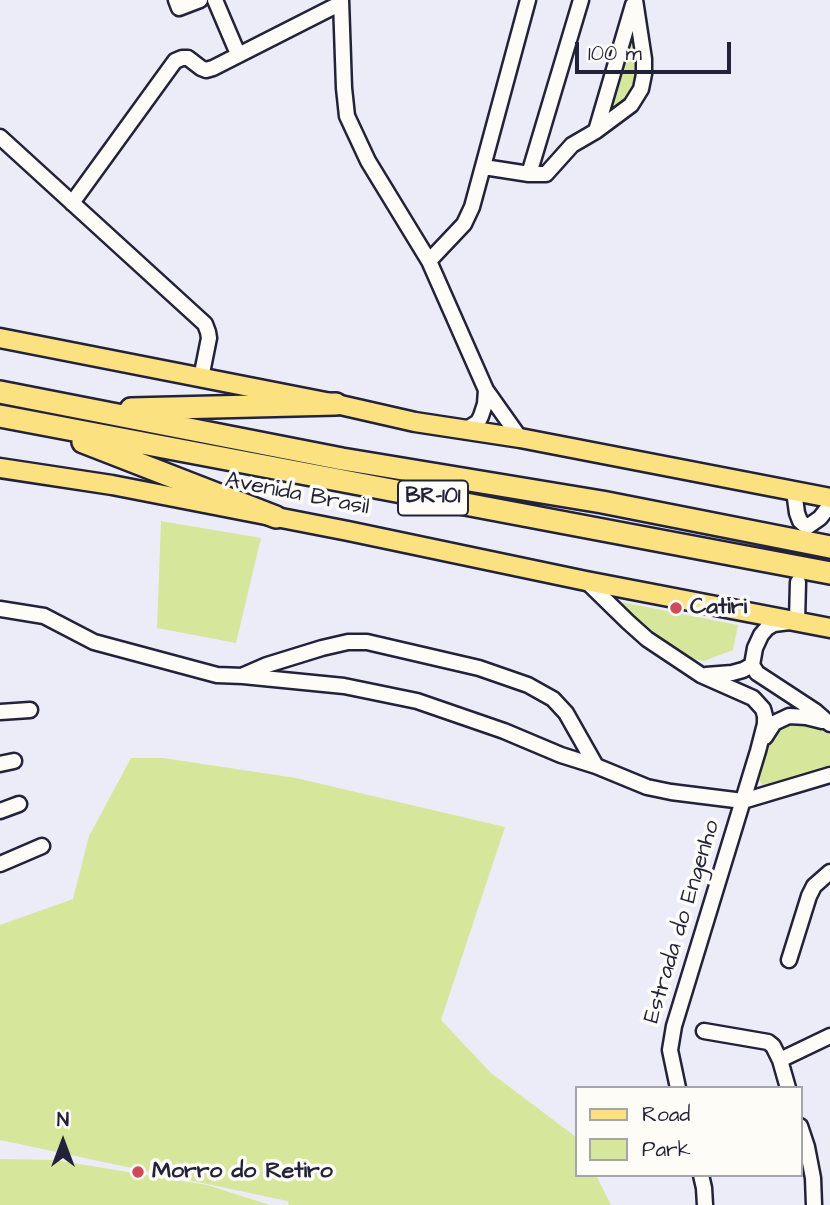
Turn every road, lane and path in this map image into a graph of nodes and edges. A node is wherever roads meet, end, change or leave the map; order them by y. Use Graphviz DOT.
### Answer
graph roads {
  1 [pos="176,0"];
  2 [pos="200,0"];
  3 [pos="215,0"];
  4 [pos="528,0"];
  5 [pos="581,0"];
  6 [pos="635,0"];
  7 [pos="341,1"];
  8 [pos="238,54"];
  9 [pos="596,131"];
  10 [pos="0,137"];
  11 [pos="484,167"];
  12 [pos="529,174"];
  13 [pos="72,203"];
  14 [pos="429,261"];
  15 [pos="0,338"];
  16 [pos="201,378"];
  17 [pos="486,390"];
  18 [pos="0,392"];
  19 [pos="336,404"];
  20 [pos="90,410"];
  21 [pos="0,416"];
  22 [pos="36,423"];
  23 [pos="467,429"];
  24 [pos="520,438"];
  25 [pos="0,468"];
  26 [pos="794,491"];
  27 [pos="830,498"];
  28 [pos="830,505"];
  29 [pos="276,517"];
  30 [pos="830,547"];
  31 [pos="830,573"];
  32 [pos="586,581"];
  33 [pos="798,582"];
  34 [pos="0,609"];
  35 [pos="797,621"];
  36 [pos="830,628"];
  37 [pos="752,665"];
  38 [pos="701,675"];
  39 [pos="243,676"];
  40 [pos="30,710"];
  41 [pos="0,712"];
  42 [pos="830,724"];
  43 [pos="758,751"];
  44 [pos="596,766"];
  45 [pos="752,771"];
  46 [pos="830,775"];
  47 [pos="772,792"];
  48 [pos="743,802"];
  49 [pos="19,804"];
  50 [pos="0,811"];
  51 [pos="42,846"];
  52 [pos="0,863"];
  53 [pos="830,872"];
  54 [pos="789,960"];
  55 [pos="704,1031"];
  56 [pos="830,1036"];
  57 [pos="780,1060"];
  58 [pos="678,1086"];
  59 [pos="787,1086"];
  60 [pos="802,1132"];
  61 [pos="701,1177"];
  62 [pos="705,1205"];
  63 [pos="814,1205"];
  1 -- 2 [label="street"];
  3 -- 8 [label="street"];
  4 -- 11 [label="street"];
  5 -- 12 [label="street"];
  6 -- 9 [label="street"];
  6 -- 9 [label="street"];
  7 -- 8 [label="street"];
  7 -- 14 [label="street"];
  8 -- 13 [label="street"];
  9 -- 12 [label="street"];
  10 -- 13 [label="street"];
  11 -- 12 [label="street"];
  11 -- 14 [label="street"];
  13 -- 16 [label="street"];
  14 -- 17 [label="street"];
  15 -- 16 [label="main road"];
  16 -- 19 [label="main road"];
  17 -- 23 [label="street"];
  17 -- 24 [label="street"];
  18 -- 20 [label="highway, Avenida Brasil / BR-101"];
  19 -- 20 [label="highway"];
  19 -- 23 [label="main road"];
  20 -- 30 [label="highway, Avenida Brasil / BR-101"];
  21 -- 22 [label="highway, Avenida Brasil / BR-101"];
  22 -- 29 [label="highway"];
  22 -- 31 [label="highway, Avenida Brasil / BR-101"];
  23 -- 24 [label="main road"];
  24 -- 26 [label="main road"];
  25 -- 29 [label="main road, Avenida Brasil"];
  26 -- 27 [label="main road"];
  26 -- 28 [label="street"];
  29 -- 32 [label="main road, Avenida Brasil"];
  32 -- 35 [label="main road, Avenida Brasil"];
  32 -- 38 [label="street"];
  33 -- 35 [label="street"];
  34 -- 39 [label="street"];
  35 -- 36 [label="main road, Avenida Brasil"];
  35 -- 37 [label="street"];
  37 -- 38 [label="street"];
  37 -- 42 [label="street"];
  38 -- 43 [label="street"];
  39 -- 44 [label="street"];
  39 -- 44 [label="street"];
  40 -- 41 [label="street"];
  42 -- 43 [label="street"];
  43 -- 45 [label="street, Estrada do Engenho"];
  44 -- 48 [label="street"];
  45 -- 47 [label="street"];
  45 -- 48 [label="street, Estrada do Engenho"];
  46 -- 47 [label="street"];
  47 -- 48 [label="street"];
  48 -- 58 [label="street, Estrada do Engenho"];
  49 -- 50 [label="street"];
  51 -- 52 [label="street"];
  53 -- 54 [label="street"];
  55 -- 57 [label="street"];
  56 -- 57 [label="street"];
  57 -- 59 [label="street"];
  60 -- 63 [label="street"];
  61 -- 62 [label="street"];
}
